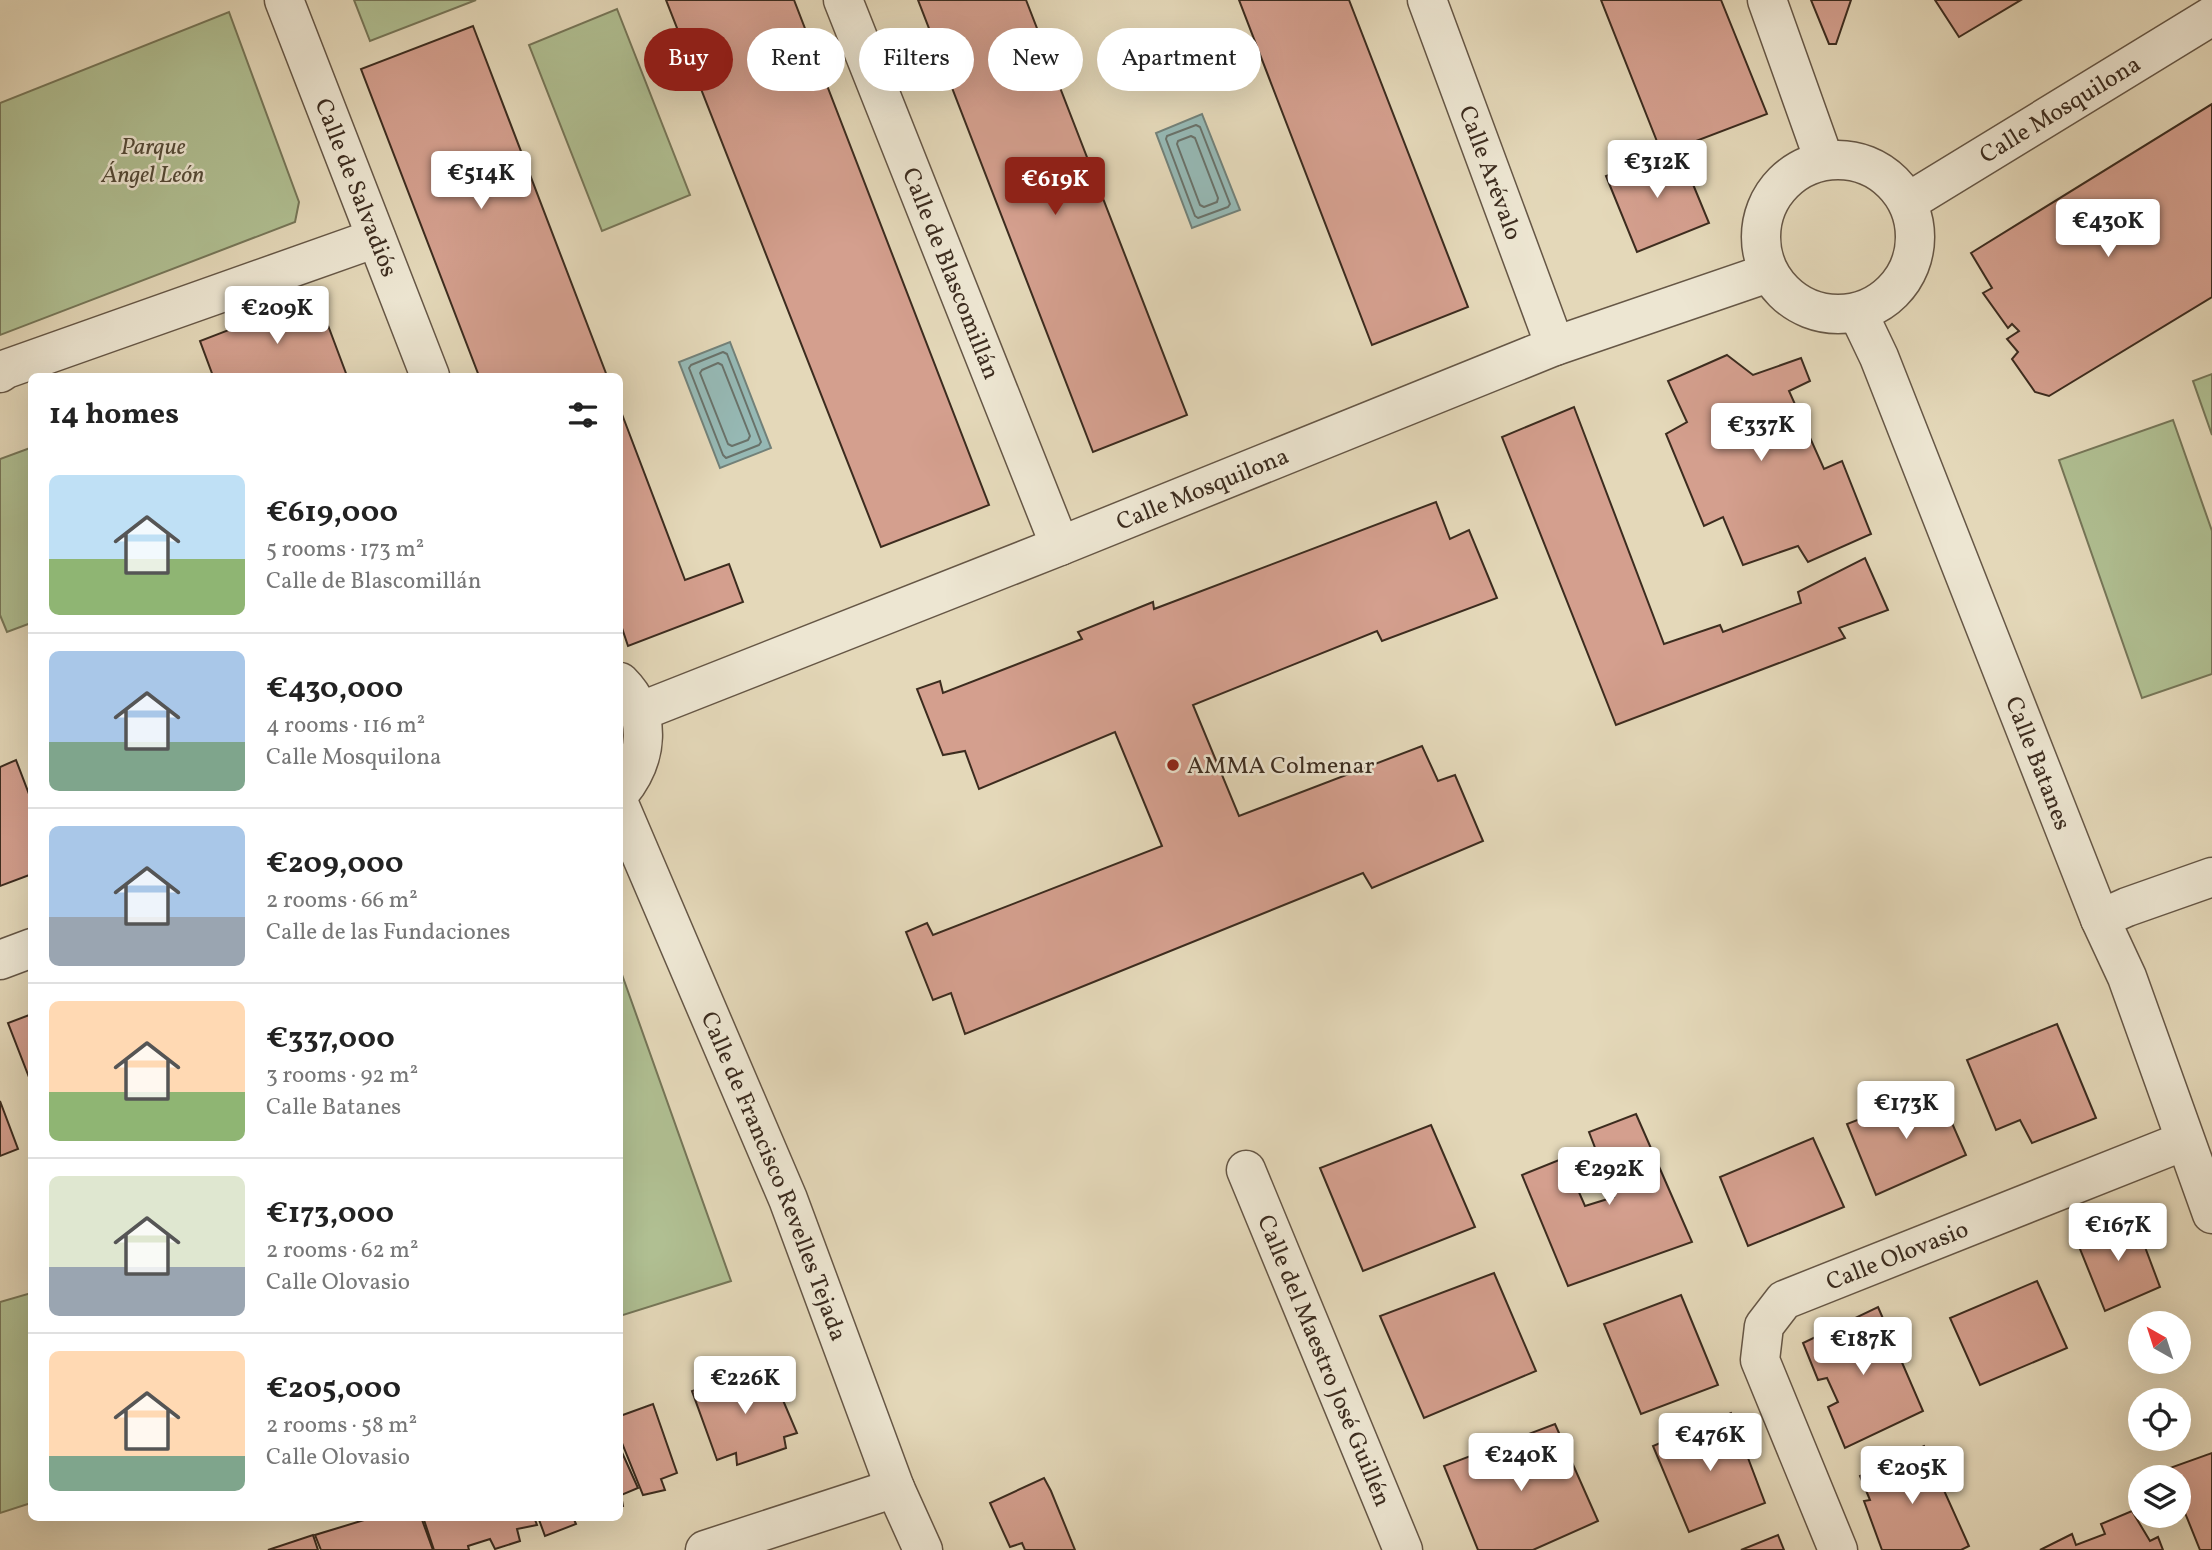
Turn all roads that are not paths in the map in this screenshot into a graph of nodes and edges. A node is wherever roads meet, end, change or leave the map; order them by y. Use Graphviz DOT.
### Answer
graph roads {
  1 [pos="284,0"];
  2 [pos="843,0"];
  3 [pos="1427,0"];
  4 [pos="1767,0"];
  5 [pos="2212,16"];
  6 [pos="1824,160"];
  7 [pos="1908,202"];
  8 [pos="376,238"];
  9 [pos="1768,273"];
  10 [pos="1858,313"];
  11 [pos="1555,346"];
  12 [pos="0,373"];
  13 [pos="429,373"];
  14 [pos="1060,546"];
  15 [pos="629,697"];
  16 [pos="623,789"];
  17 [pos="623,813"];
  18 [pos="2212,877"];
  19 [pos="2100,919"];
  20 [pos="28,950"];
  21 [pos="0,960"];
  22 [pos="2184,1141"];
  23 [pos="1246,1171"];
  24 [pos="2212,1214"];
  25 [pos="895,1488"];
  26 [pos="705,1550"];
  27 [pos="923,1550"];
  28 [pos="1403,1550"];
  29 [pos="1838,1550"];
  1 -- 8 [label="street, Calle de Salvadiós"];
  2 -- 14 [label="street, Calle de Blascomillán"];
  3 -- 11 [label="street, Calle Arévalo"];
  4 -- 6 [label="street"];
  5 -- 7 [label="street, Calle Mosquilona"];
  6 -- 7 [label="street"];
  6 -- 9 [label="street"];
  7 -- 10 [label="street"];
  8 -- 12 [label="street"];
  8 -- 13 [label="street, Calle de Salvadiós"];
  9 -- 10 [label="street"];
  9 -- 11 [label="street, Calle Mosquilona"];
  10 -- 19 [label="street, Calle Batanes"];
  11 -- 14 [label="street, Calle Mosquilona"];
  14 -- 15 [label="street, Calle Mosquilona"];
  15 -- 16 [label="street"];
  17 -- 25 [label="street, Calle de Francisco Revelles Tejada"];
  18 -- 19 [label="street"];
  19 -- 22 [label="street, Calle Batanes"];
  20 -- 21 [label="street"];
  22 -- 24 [label="street, Calle Batanes"];
  22 -- 29 [label="street, Calle Olovasio"];
  23 -- 28 [label="street, Calle del Maestro José Guillén"];
  25 -- 26 [label="street"];
  25 -- 27 [label="street, Calle de Francisco Revelles Tejada"];
}
